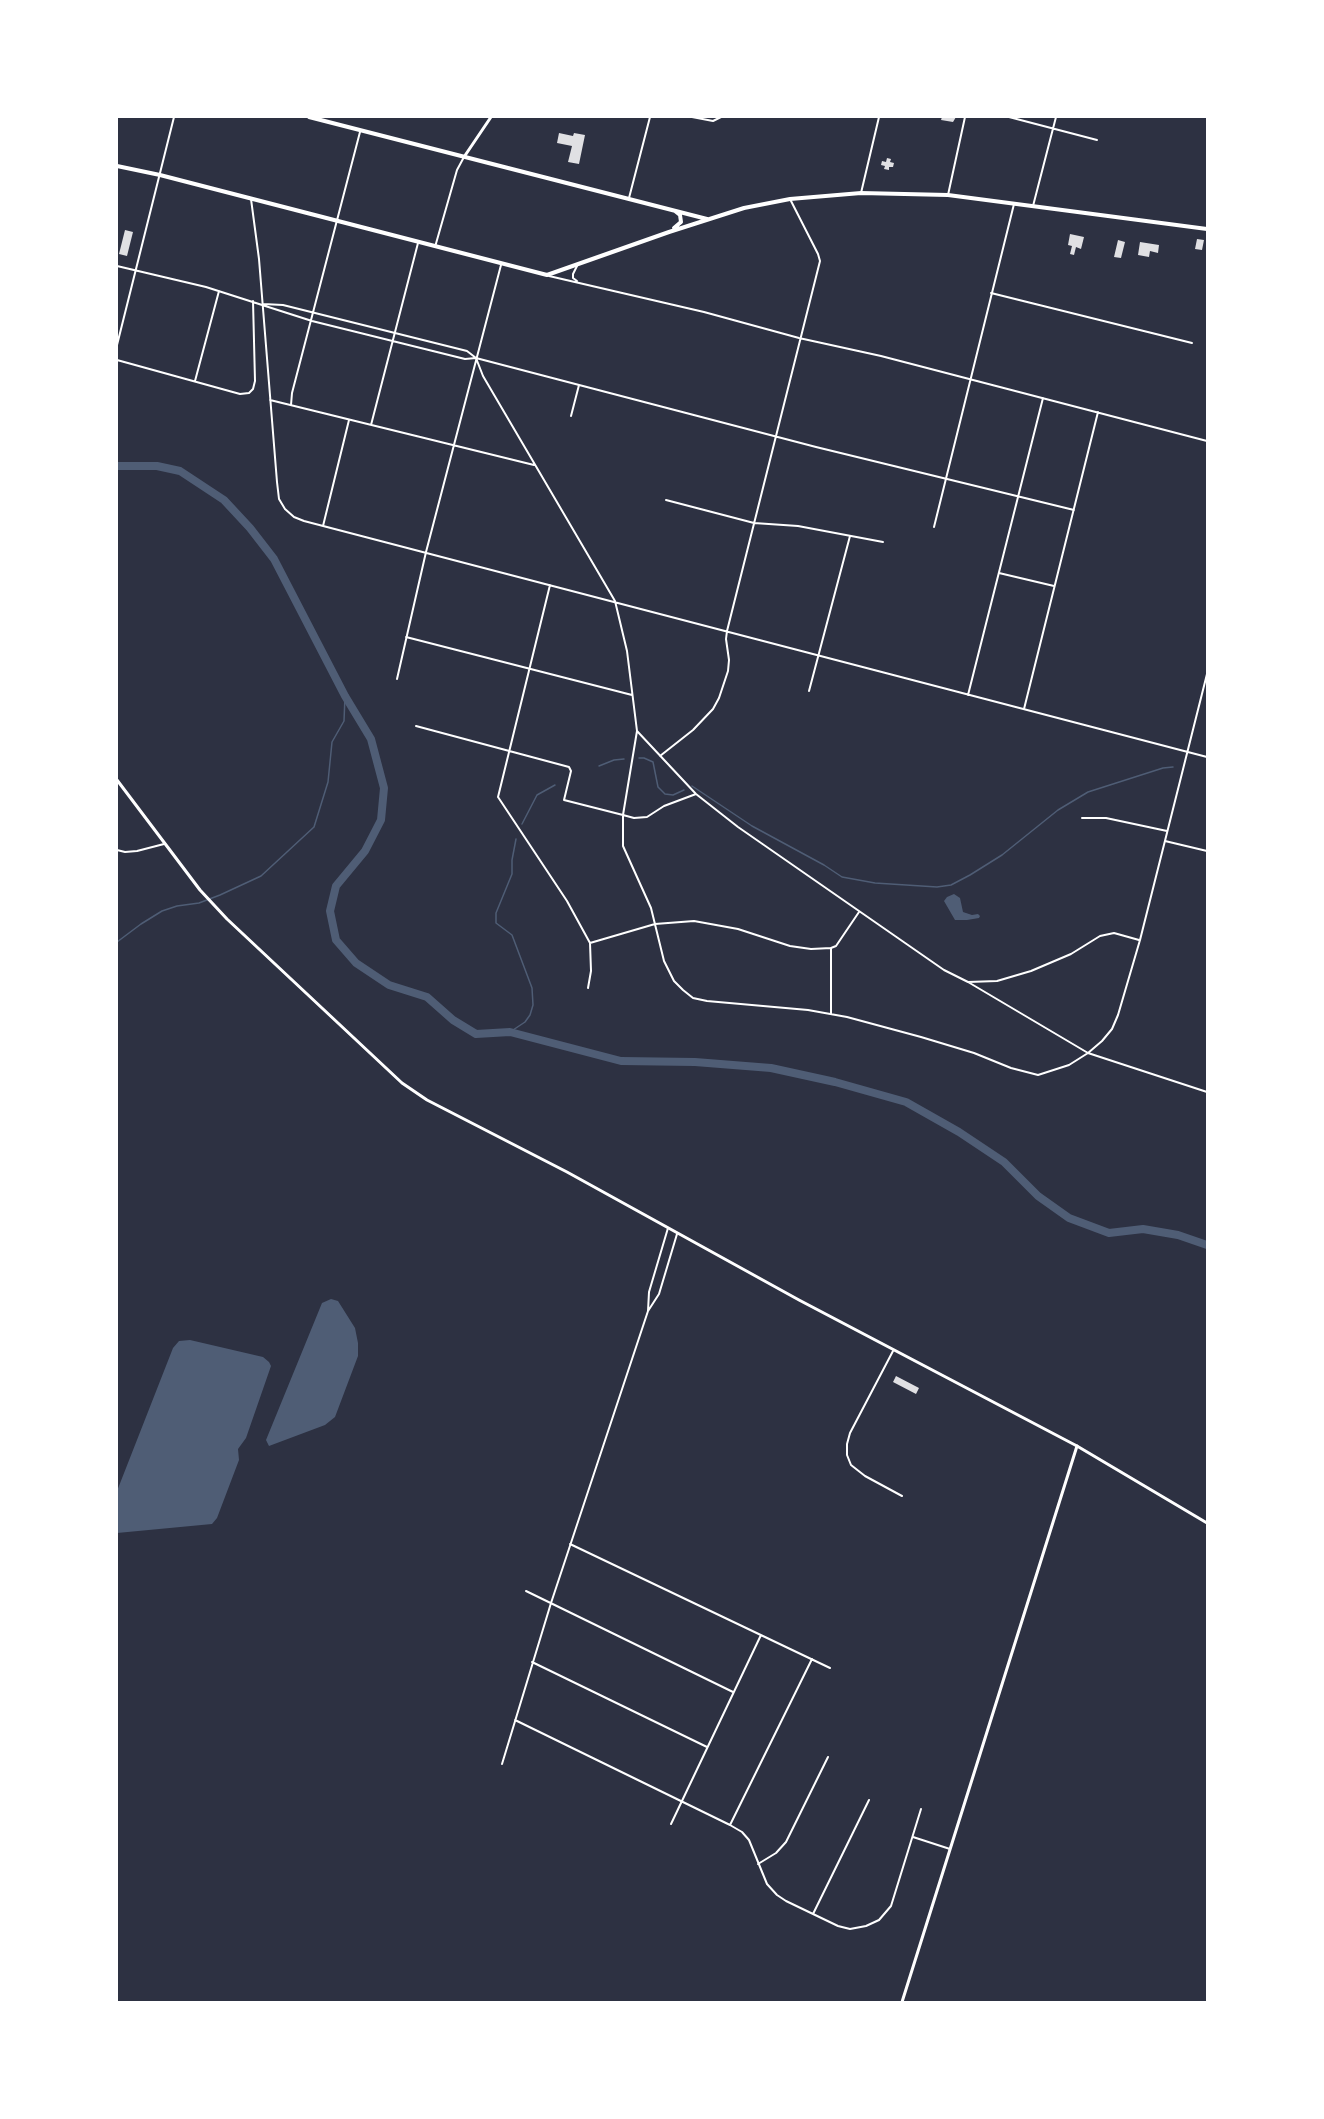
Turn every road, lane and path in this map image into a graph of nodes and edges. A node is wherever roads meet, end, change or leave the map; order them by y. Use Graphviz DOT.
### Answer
graph roads {
  1 [pos="174,117"];
  2 [pos="309,117"];
  3 [pos="491,117"];
  4 [pos="650,117"];
  5 [pos="692,117"];
  6 [pos="721,117"];
  7 [pos="879,117"];
  8 [pos="965,117"];
  9 [pos="1009,117"];
  10 [pos="1056,117"];
  11 [pos="1053,128"];
  12 [pos="360,132"];
  13 [pos="1097,140"];
  14 [pos="464,157"];
  15 [pos="117,166"];
  16 [pos="160,175"];
  17 [pos="861,193"];
  18 [pos="948,195"];
  19 [pos="629,198"];
  20 [pos="250,199"];
  21 [pos="790,199"];
  22 [pos="1014,204"];
  23 [pos="1033,206"];
  24 [pos="673,209"];
  25 [pos="708,219"];
  26 [pos="336,221"];
  27 [pos="1207,230"];
  28 [pos="669,232"];
  29 [pos="418,243"];
  30 [pos="435,247"];
  31 [pos="579,264"];
  32 [pos="501,265"];
  33 [pos="117,266"];
  34 [pos="135,270"];
  35 [pos="547,275"];
  36 [pos="580,283"];
  37 [pos="219,291"];
  38 [pos="991,293"];
  39 [pos="253,301"];
  40 [pos="263,304"];
  41 [pos="314,314"];
  42 [pos="312,321"];
  43 [pos="395,333"];
  44 [pos="799,338"];
  45 [pos="393,341"];
  46 [pos="1192,343"];
  47 [pos="117,345"];
  48 [pos="476,358"];
  49 [pos="117,360"];
  50 [pos="970,379"];
  51 [pos="195,381"];
  52 [pos="579,385"];
  53 [pos="1043,398"];
  54 [pos="270,400"];
  55 [pos="291,405"];
  56 [pos="1098,412"];
  57 [pos="571,416"];
  58 [pos="349,420"];
  59 [pos="371,425"];
  60 [pos="776,436"];
  61 [pos="1207,441"];
  62 [pos="454,445"];
  63 [pos="534,465"];
  64 [pos="946,479"];
  65 [pos="1018,497"];
  66 [pos="666,500"];
  67 [pos="1074,510"];
  68 [pos="754,523"];
  69 [pos="323,526"];
  70 [pos="934,527"];
  71 [pos="850,536"];
  72 [pos="883,542"];
  73 [pos="426,552"];
  74 [pos="999,573"];
  75 [pos="550,585"];
  76 [pos="1055,586"];
  77 [pos="615,602"];
  78 [pos="727,631"];
  79 [pos="406,637"];
  80 [pos="819,655"];
  81 [pos="530,668"];
  82 [pos="1207,674"];
  83 [pos="397,679"];
  84 [pos="809,691"];
  85 [pos="632,695"];
  86 [pos="968,695"];
  87 [pos="1024,709"];
  88 [pos="416,726"];
  89 [pos="637,731"];
  90 [pos="509,751"];
  91 [pos="1188,752"];
  92 [pos="660,756"];
  93 [pos="1207,757"];
  94 [pos="117,780"];
  95 [pos="696,794"];
  96 [pos="623,815"];
  97 [pos="1082,818"];
  98 [pos="1167,831"];
  99 [pos="1165,841"];
  100 [pos="165,844"];
  101 [pos="117,850"];
  102 [pos="1207,851"];
  103 [pos="860,912"];
  104 [pos="655,924"];
  105 [pos="1140,940"];
  106 [pos="591,943"];
  107 [pos="831,948"];
  108 [pos="968,982"];
  109 [pos="588,988"];
  110 [pos="831,1014"];
  111 [pos="1088,1053"];
  112 [pos="1207,1092"];
  113 [pos="668,1228"];
  114 [pos="678,1233"];
  115 [pos="648,1311"];
  116 [pos="893,1349"];
  117 [pos="1077,1446"];
  118 [pos="902,1496"];
  119 [pos="1207,1522"];
  120 [pos="570,1544"];
  121 [pos="526,1592"];
  122 [pos="550,1603"];
  123 [pos="761,1635"];
  124 [pos="812,1659"];
  125 [pos="532,1662"];
  126 [pos="830,1668"];
  127 [pos="733,1692"];
  128 [pos="515,1720"];
  129 [pos="706,1746"];
  130 [pos="828,1757"];
  131 [pos="502,1764"];
  132 [pos="869,1800"];
  133 [pos="680,1802"];
  134 [pos="921,1809"];
  135 [pos="671,1824"];
  136 [pos="730,1825"];
  137 [pos="913,1837"];
  138 [pos="950,1849"];
  139 [pos="758,1864"];
  140 [pos="813,1914"];
  141 [pos="902,2002"];
  1 -- 16 [label="street"];
  2 -- 12 [label="main road"];
  3 -- 14 [label="main road"];
  4 -- 19 [label="street"];
  5 -- 6 [label="street"];
  7 -- 17 [label="street"];
  8 -- 18 [label="street"];
  9 -- 11 [label="street"];
  10 -- 11 [label="street"];
  11 -- 13 [label="street"];
  11 -- 23 [label="street"];
  12 -- 14 [label="main road"];
  12 -- 26 [label="street"];
  14 -- 19 [label="main road"];
  14 -- 30 [label="street"];
  15 -- 16 [label="main road"];
  16 -- 20 [label="main road"];
  16 -- 34 [label="street"];
  17 -- 18 [label="main road"];
  17 -- 21 [label="main road"];
  18 -- 22 [label="main road"];
  19 -- 24 [label="main road"];
  20 -- 26 [label="main road"];
  20 -- 40 [label="street"];
  21 -- 25 [label="main road"];
  21 -- 44 [label="street"];
  22 -- 23 [label="main road"];
  22 -- 38 [label="street"];
  23 -- 27 [label="main road"];
  24 -- 25 [label="main road"];
  24 -- 28 [label="main road"];
  25 -- 28 [label="main road"];
  26 -- 29 [label="main road"];
  26 -- 41 [label="street"];
  28 -- 31 [label="main road"];
  29 -- 30 [label="main road"];
  29 -- 43 [label="street"];
  30 -- 32 [label="main road"];
  31 -- 35 [label="main road"];
  31 -- 36 [label="street"];
  32 -- 35 [label="main road"];
  32 -- 48 [label="street"];
  33 -- 34 [label="street"];
  34 -- 37 [label="street"];
  34 -- 47 [label="street"];
  35 -- 36 [label="street"];
  36 -- 44 [label="street"];
  37 -- 39 [label="street"];
  37 -- 51 [label="street"];
  38 -- 46 [label="street"];
  38 -- 50 [label="street"];
  39 -- 40 [label="street"];
  39 -- 51 [label="street"];
  40 -- 41 [label="street"];
  40 -- 42 [label="street"];
  40 -- 54 [label="street"];
  41 -- 42 [label="street"];
  41 -- 43 [label="street"];
  42 -- 45 [label="street"];
  42 -- 55 [label="street"];
  43 -- 45 [label="street"];
  43 -- 48 [label="street"];
  44 -- 50 [label="street"];
  44 -- 60 [label="street"];
  45 -- 48 [label="street"];
  45 -- 59 [label="street"];
  48 -- 52 [label="street"];
  48 -- 62 [label="street"];
  48 -- 63 [label="street"];
  49 -- 51 [label="street"];
  50 -- 53 [label="street"];
  50 -- 64 [label="street"];
  52 -- 57 [label="street"];
  52 -- 60 [label="street"];
  53 -- 56 [label="street"];
  53 -- 65 [label="street"];
  54 -- 55 [label="street"];
  54 -- 69 [label="street"];
  55 -- 58 [label="street"];
  56 -- 61 [label="street"];
  56 -- 67 [label="street"];
  58 -- 59 [label="street"];
  58 -- 69 [label="street"];
  59 -- 62 [label="street"];
  60 -- 64 [label="street"];
  60 -- 68 [label="street"];
  62 -- 63 [label="street"];
  62 -- 73 [label="street"];
  63 -- 77 [label="street"];
  64 -- 65 [label="street"];
  64 -- 70 [label="street"];
  65 -- 67 [label="street"];
  65 -- 74 [label="street"];
  66 -- 68 [label="street"];
  67 -- 76 [label="street"];
  68 -- 71 [label="street"];
  68 -- 78 [label="street"];
  69 -- 73 [label="street"];
  71 -- 72 [label="street"];
  71 -- 80 [label="street"];
  73 -- 75 [label="street"];
  73 -- 79 [label="street"];
  74 -- 76 [label="street"];
  74 -- 86 [label="street"];
  75 -- 77 [label="street"];
  75 -- 81 [label="street"];
  76 -- 87 [label="street"];
  77 -- 78 [label="street"];
  77 -- 85 [label="street"];
  78 -- 80 [label="street"];
  78 -- 92 [label="street"];
  79 -- 81 [label="street"];
  79 -- 83 [label="street"];
  80 -- 84 [label="street"];
  80 -- 86 [label="street"];
  81 -- 85 [label="street"];
  81 -- 90 [label="street"];
  82 -- 91 [label="street"];
  85 -- 89 [label="street"];
  86 -- 87 [label="street"];
  87 -- 91 [label="street"];
  88 -- 90 [label="street"];
  89 -- 92 [label="street"];
  89 -- 96 [label="street"];
  90 -- 96 [label="street"];
  90 -- 106 [label="street"];
  91 -- 93 [label="street"];
  91 -- 98 [label="street"];
  92 -- 95 [label="street"];
  94 -- 100 [label="main road"];
  95 -- 96 [label="street"];
  95 -- 103 [label="street"];
  96 -- 104 [label="street"];
  97 -- 98 [label="street"];
  98 -- 99 [label="street"];
  99 -- 102 [label="street"];
  99 -- 105 [label="street"];
  100 -- 101 [label="street"];
  100 -- 113 [label="main road"];
  103 -- 107 [label="street"];
  103 -- 108 [label="street"];
  104 -- 106 [label="street"];
  104 -- 107 [label="street"];
  104 -- 110 [label="street"];
  105 -- 108 [label="street"];
  105 -- 111 [label="street"];
  106 -- 109 [label="street"];
  107 -- 110 [label="street"];
  108 -- 111 [label="street"];
  110 -- 111 [label="street"];
  111 -- 112 [label="street"];
  113 -- 114 [label="main road"];
  113 -- 115 [label="street"];
  114 -- 115 [label="street"];
  114 -- 116 [label="main road"];
  115 -- 120 [label="street"];
  116 -- 117 [label="main road"];
  116 -- 118 [label="street"];
  117 -- 119 [label="main road"];
  117 -- 138 [label="main road"];
  120 -- 122 [label="street"];
  120 -- 123 [label="street"];
  121 -- 122 [label="street"];
  122 -- 125 [label="street"];
  122 -- 127 [label="street"];
  123 -- 124 [label="street"];
  123 -- 127 [label="street"];
  124 -- 126 [label="street"];
  124 -- 136 [label="street"];
  125 -- 128 [label="street"];
  125 -- 129 [label="street"];
  127 -- 129 [label="street"];
  128 -- 131 [label="street"];
  128 -- 133 [label="street"];
  129 -- 133 [label="street"];
  130 -- 139 [label="street"];
  132 -- 140 [label="street"];
  133 -- 135 [label="street"];
  133 -- 136 [label="street"];
  134 -- 137 [label="street"];
  136 -- 139 [label="street"];
  137 -- 138 [label="street"];
  137 -- 140 [label="street"];
  138 -- 141 [label="main road"];
  139 -- 140 [label="street"];
}
